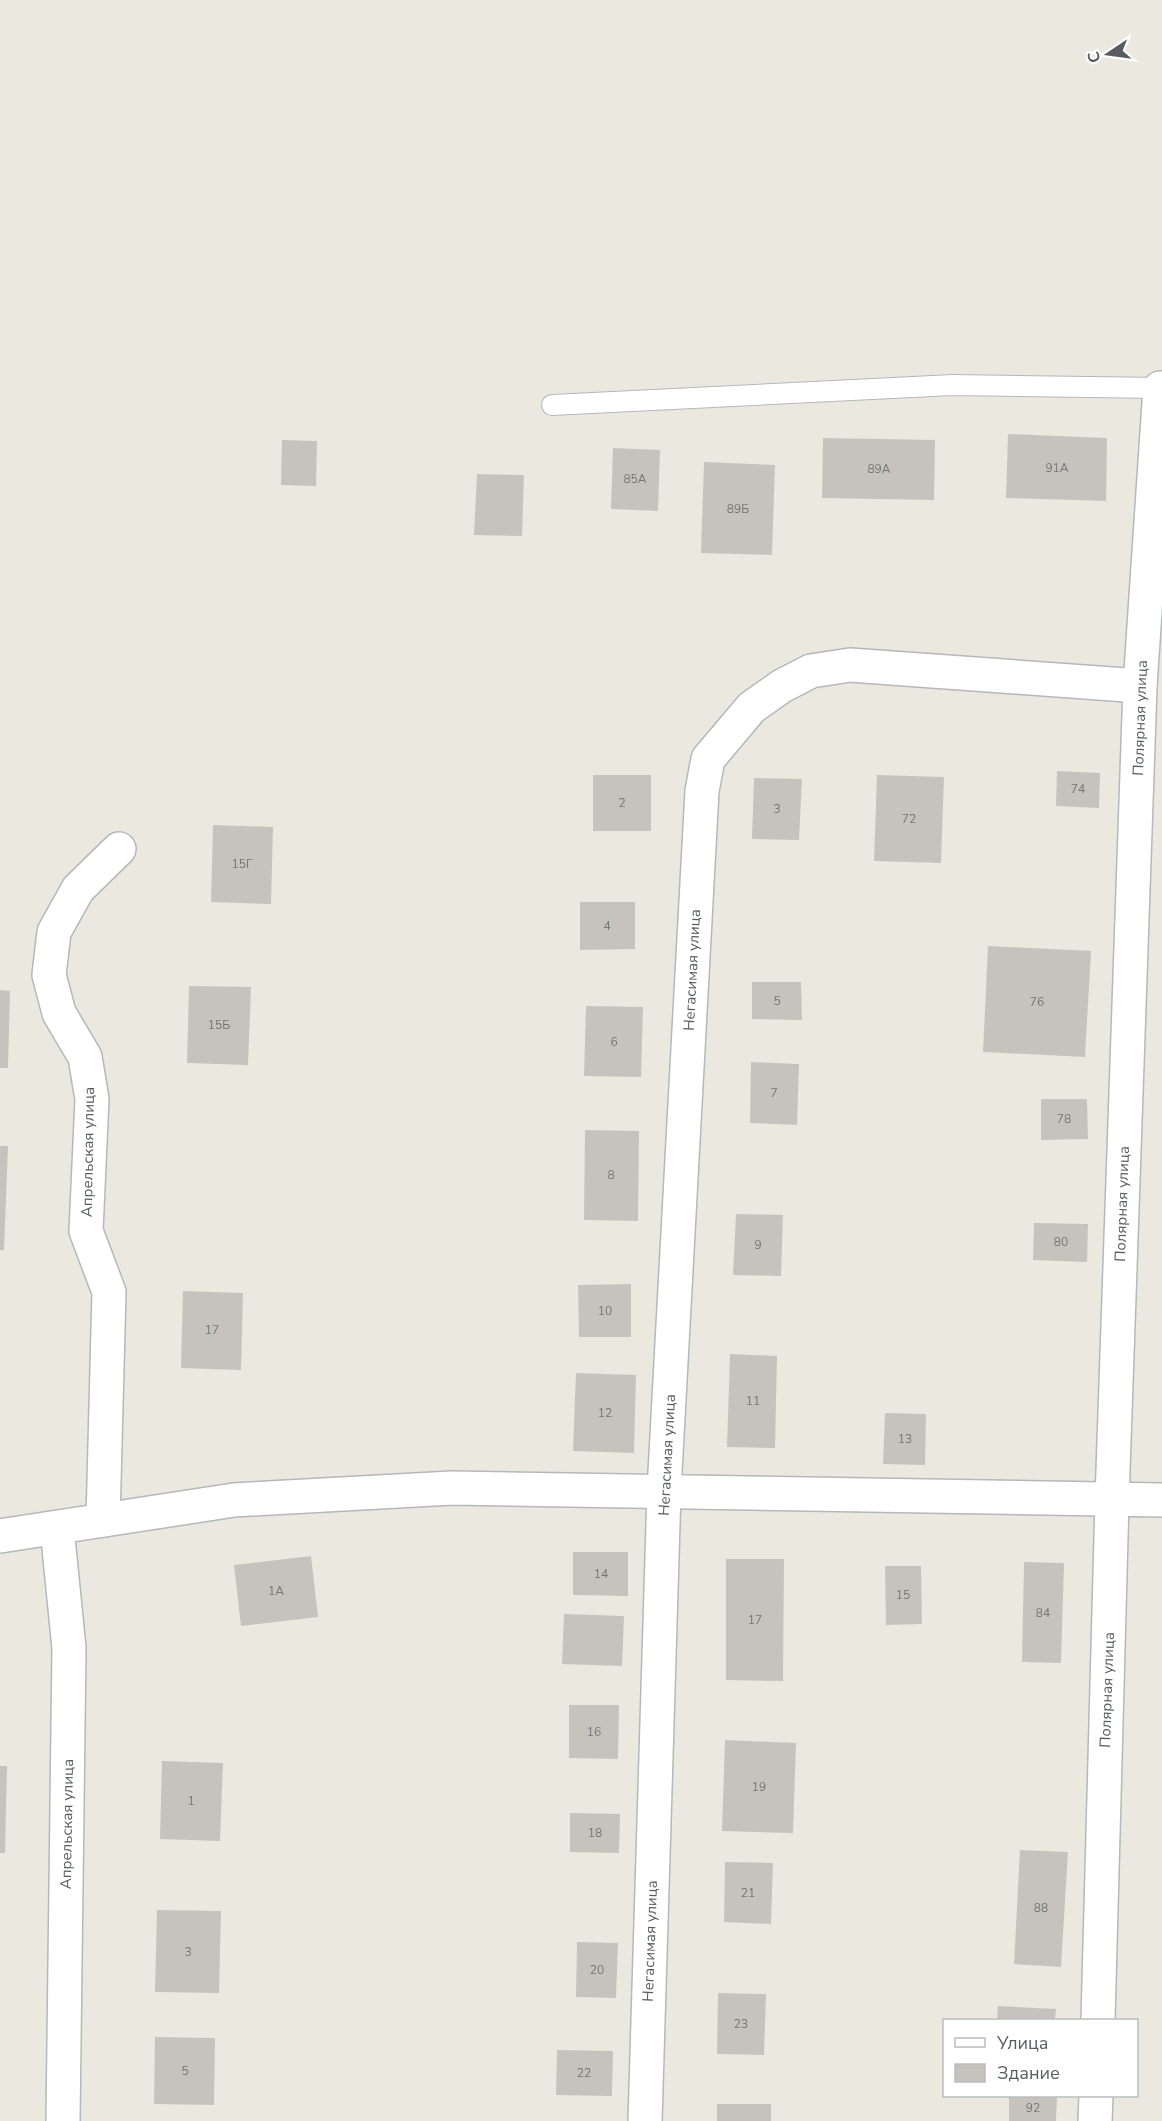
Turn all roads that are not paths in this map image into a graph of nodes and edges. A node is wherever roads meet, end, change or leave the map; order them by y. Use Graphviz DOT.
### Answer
graph roads {
  1 [pos="1161,385"];
  2 [pos="552,405"];
  3 [pos="1140,686"];
  4 [pos="119,849"];
  5 [pos="664,1491"];
  6 [pos="1112,1500"];
  7 [pos="1162,1500"];
  8 [pos="103,1520"];
  9 [pos="57,1528"];
  10 [pos="0,1536"];
  11 [pos="1098,2019"];
  12 [pos="1096,2097"];
  13 [pos="63,2121"];
  14 [pos="645,2121"];
  15 [pos="1095,2121"];
  1 -- 2 [label="lane"];
  1 -- 3 [label="street, Полярная улица"];
  3 -- 5 [label="street, Негасимая улица"];
  3 -- 6 [label="street, Полярная улица"];
  4 -- 8 [label="street, Апрельская улица"];
  5 -- 6 [label="street"];
  5 -- 8 [label="street"];
  5 -- 14 [label="street, Негасимая улица"];
  6 -- 7 [label="street"];
  6 -- 11 [label="street, Полярная улица"];
  8 -- 9 [label="street"];
  9 -- 10 [label="street"];
  9 -- 13 [label="street, Апрельская улица"];
  12 -- 15 [label="street"];
}
